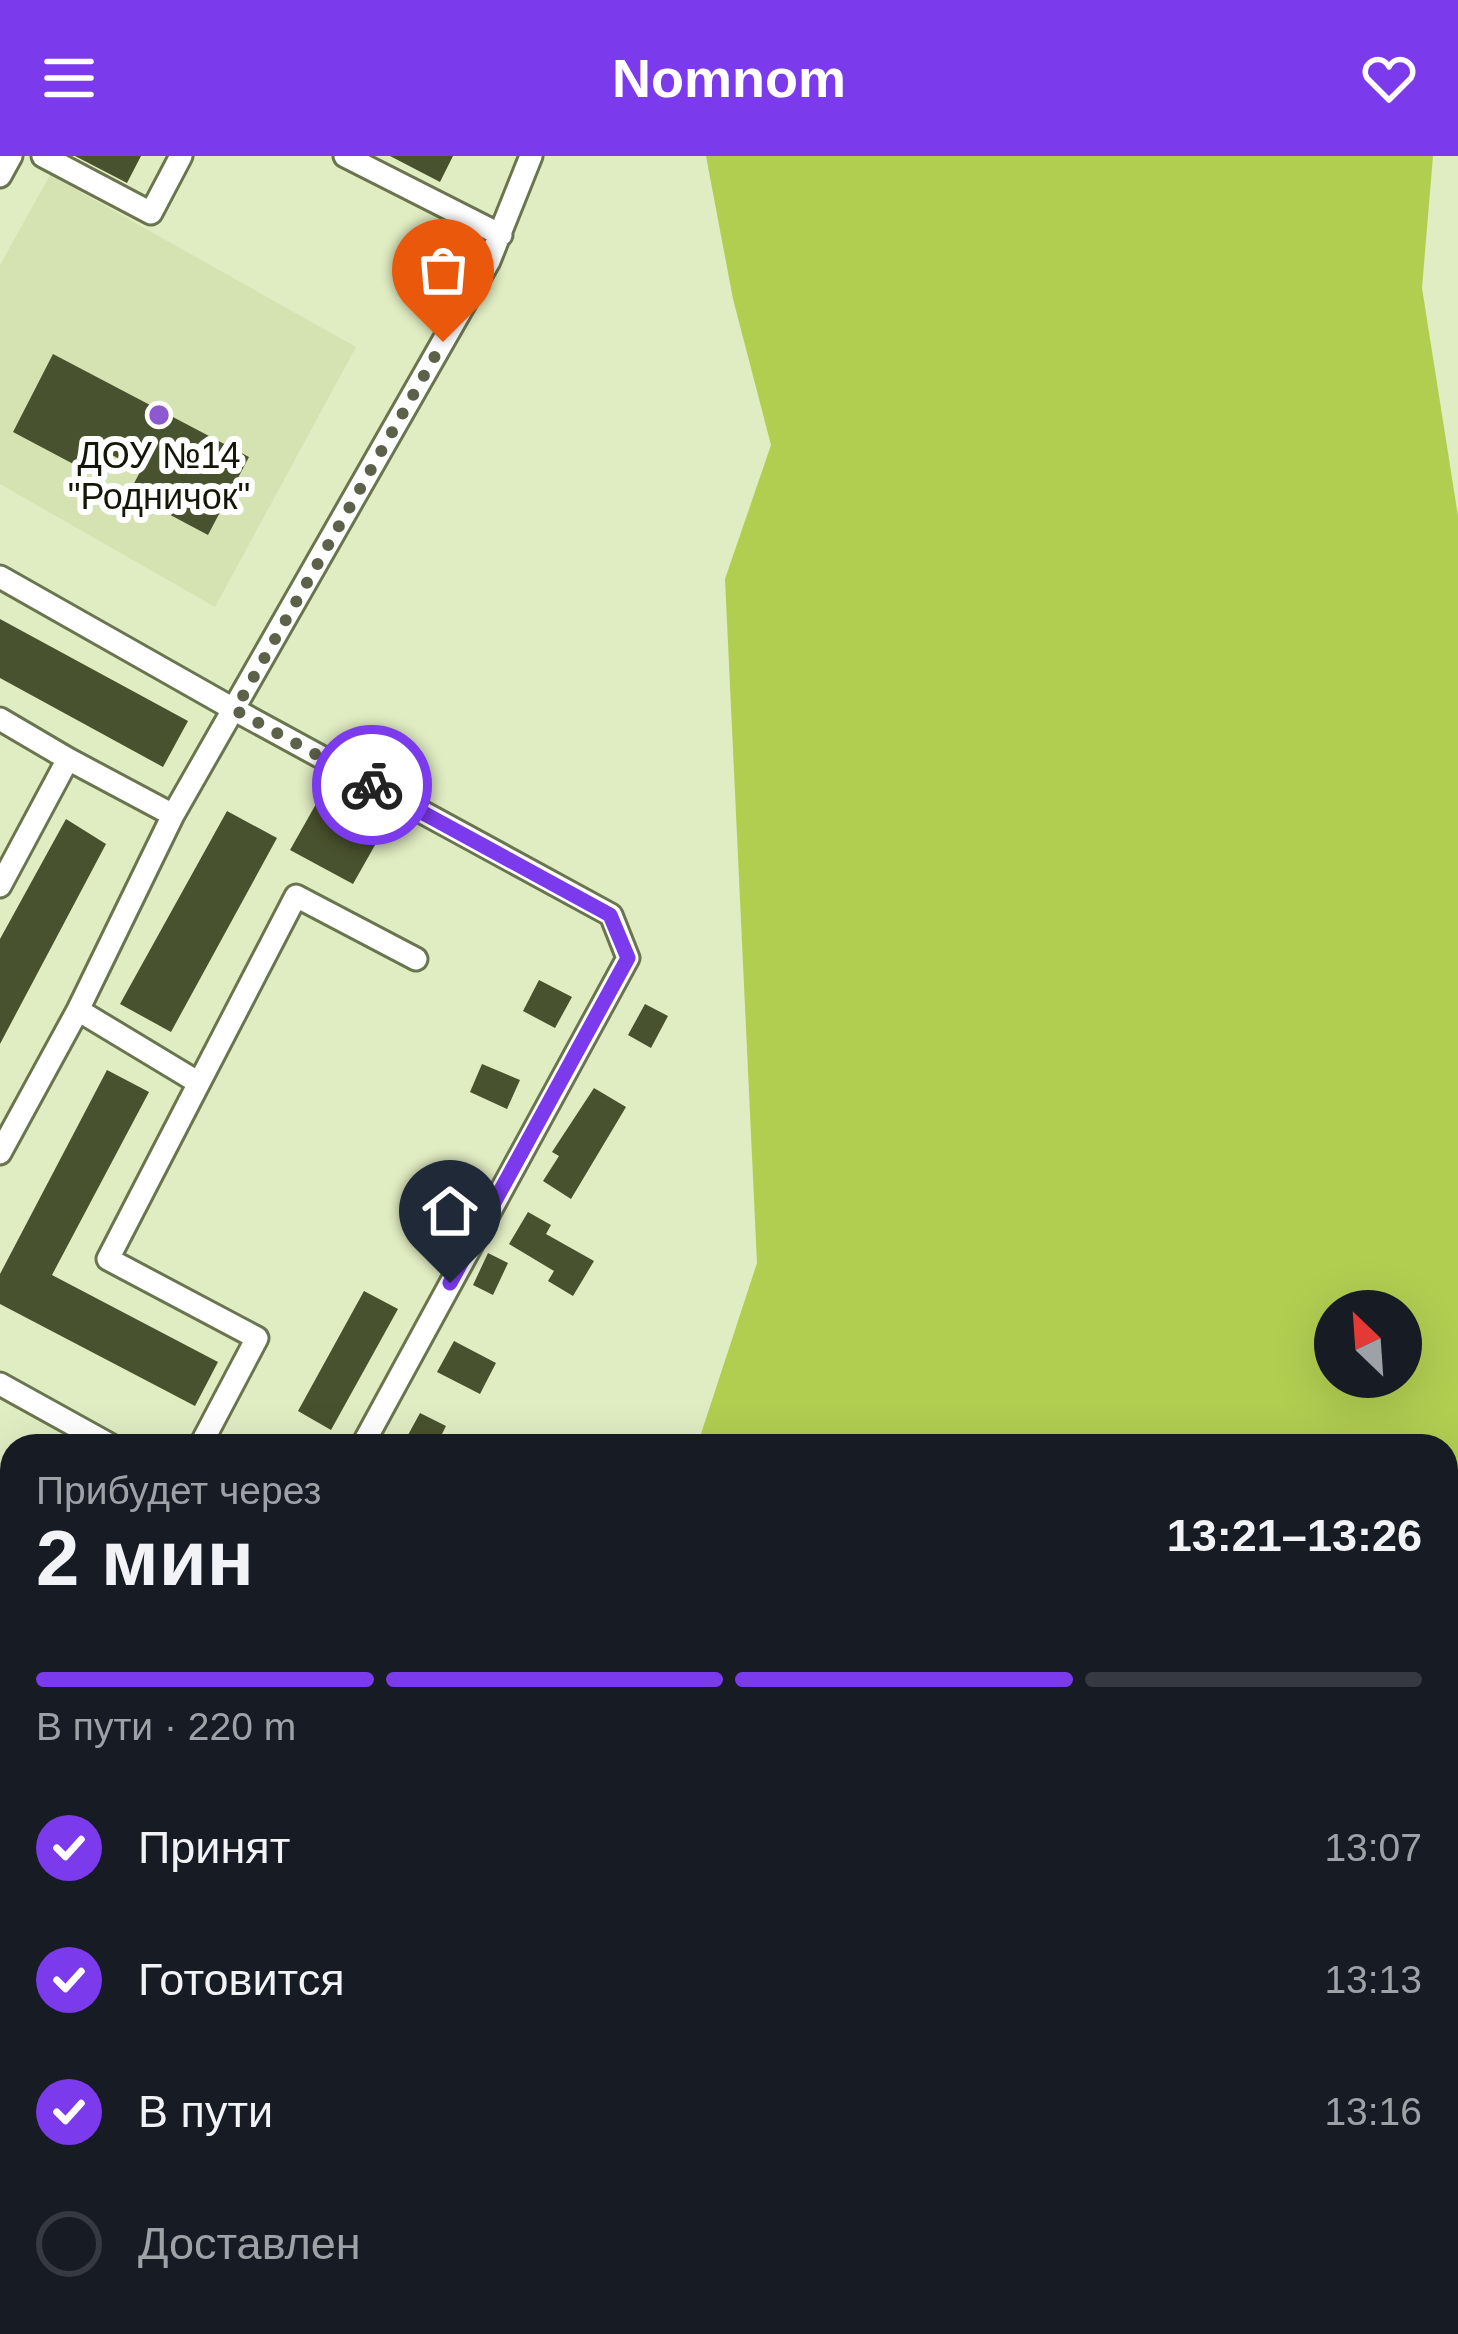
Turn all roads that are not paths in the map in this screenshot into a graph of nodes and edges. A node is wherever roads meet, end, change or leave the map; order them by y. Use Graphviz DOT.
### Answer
graph roads {
  1 [pos="11,156"];
  2 [pos="43,156"];
  3 [pos="181,156"];
  4 [pos="345,156"];
  5 [pos="531,156"];
  6 [pos="0,176"];
  7 [pos="501,235"];
  8 [pos="0,577"];
  9 [pos="235,710"];
  10 [pos="0,719"];
  11 [pos="68,759"];
  12 [pos="173,815"];
  13 [pos="0,886"];
  14 [pos="416,959"];
  15 [pos="78,1010"];
  16 [pos="199,1084"];
  17 [pos="6,1129"];
  18 [pos="0,1153"];
  19 [pos="0,1384"];
  20 [pos="90,1434"];
  21 [pos="206,1434"];
  22 [pos="369,1434"];
  1 -- 6 [label="street"];
  2 -- 3 [label="street"];
  4 -- 7 [label="street"];
  5 -- 7 [label="street"];
  7 -- 9 [label="street"];
  8 -- 9 [label="street"];
  9 -- 12 [label="street"];
  9 -- 22 [label="street"];
  10 -- 11 [label="street"];
  11 -- 12 [label="street"];
  11 -- 13 [label="street"];
  12 -- 15 [label="street"];
  14 -- 16 [label="street"];
  15 -- 16 [label="street"];
  15 -- 17 [label="street"];
  16 -- 21 [label="street"];
  17 -- 18 [label="street"];
  19 -- 20 [label="street"];
}
